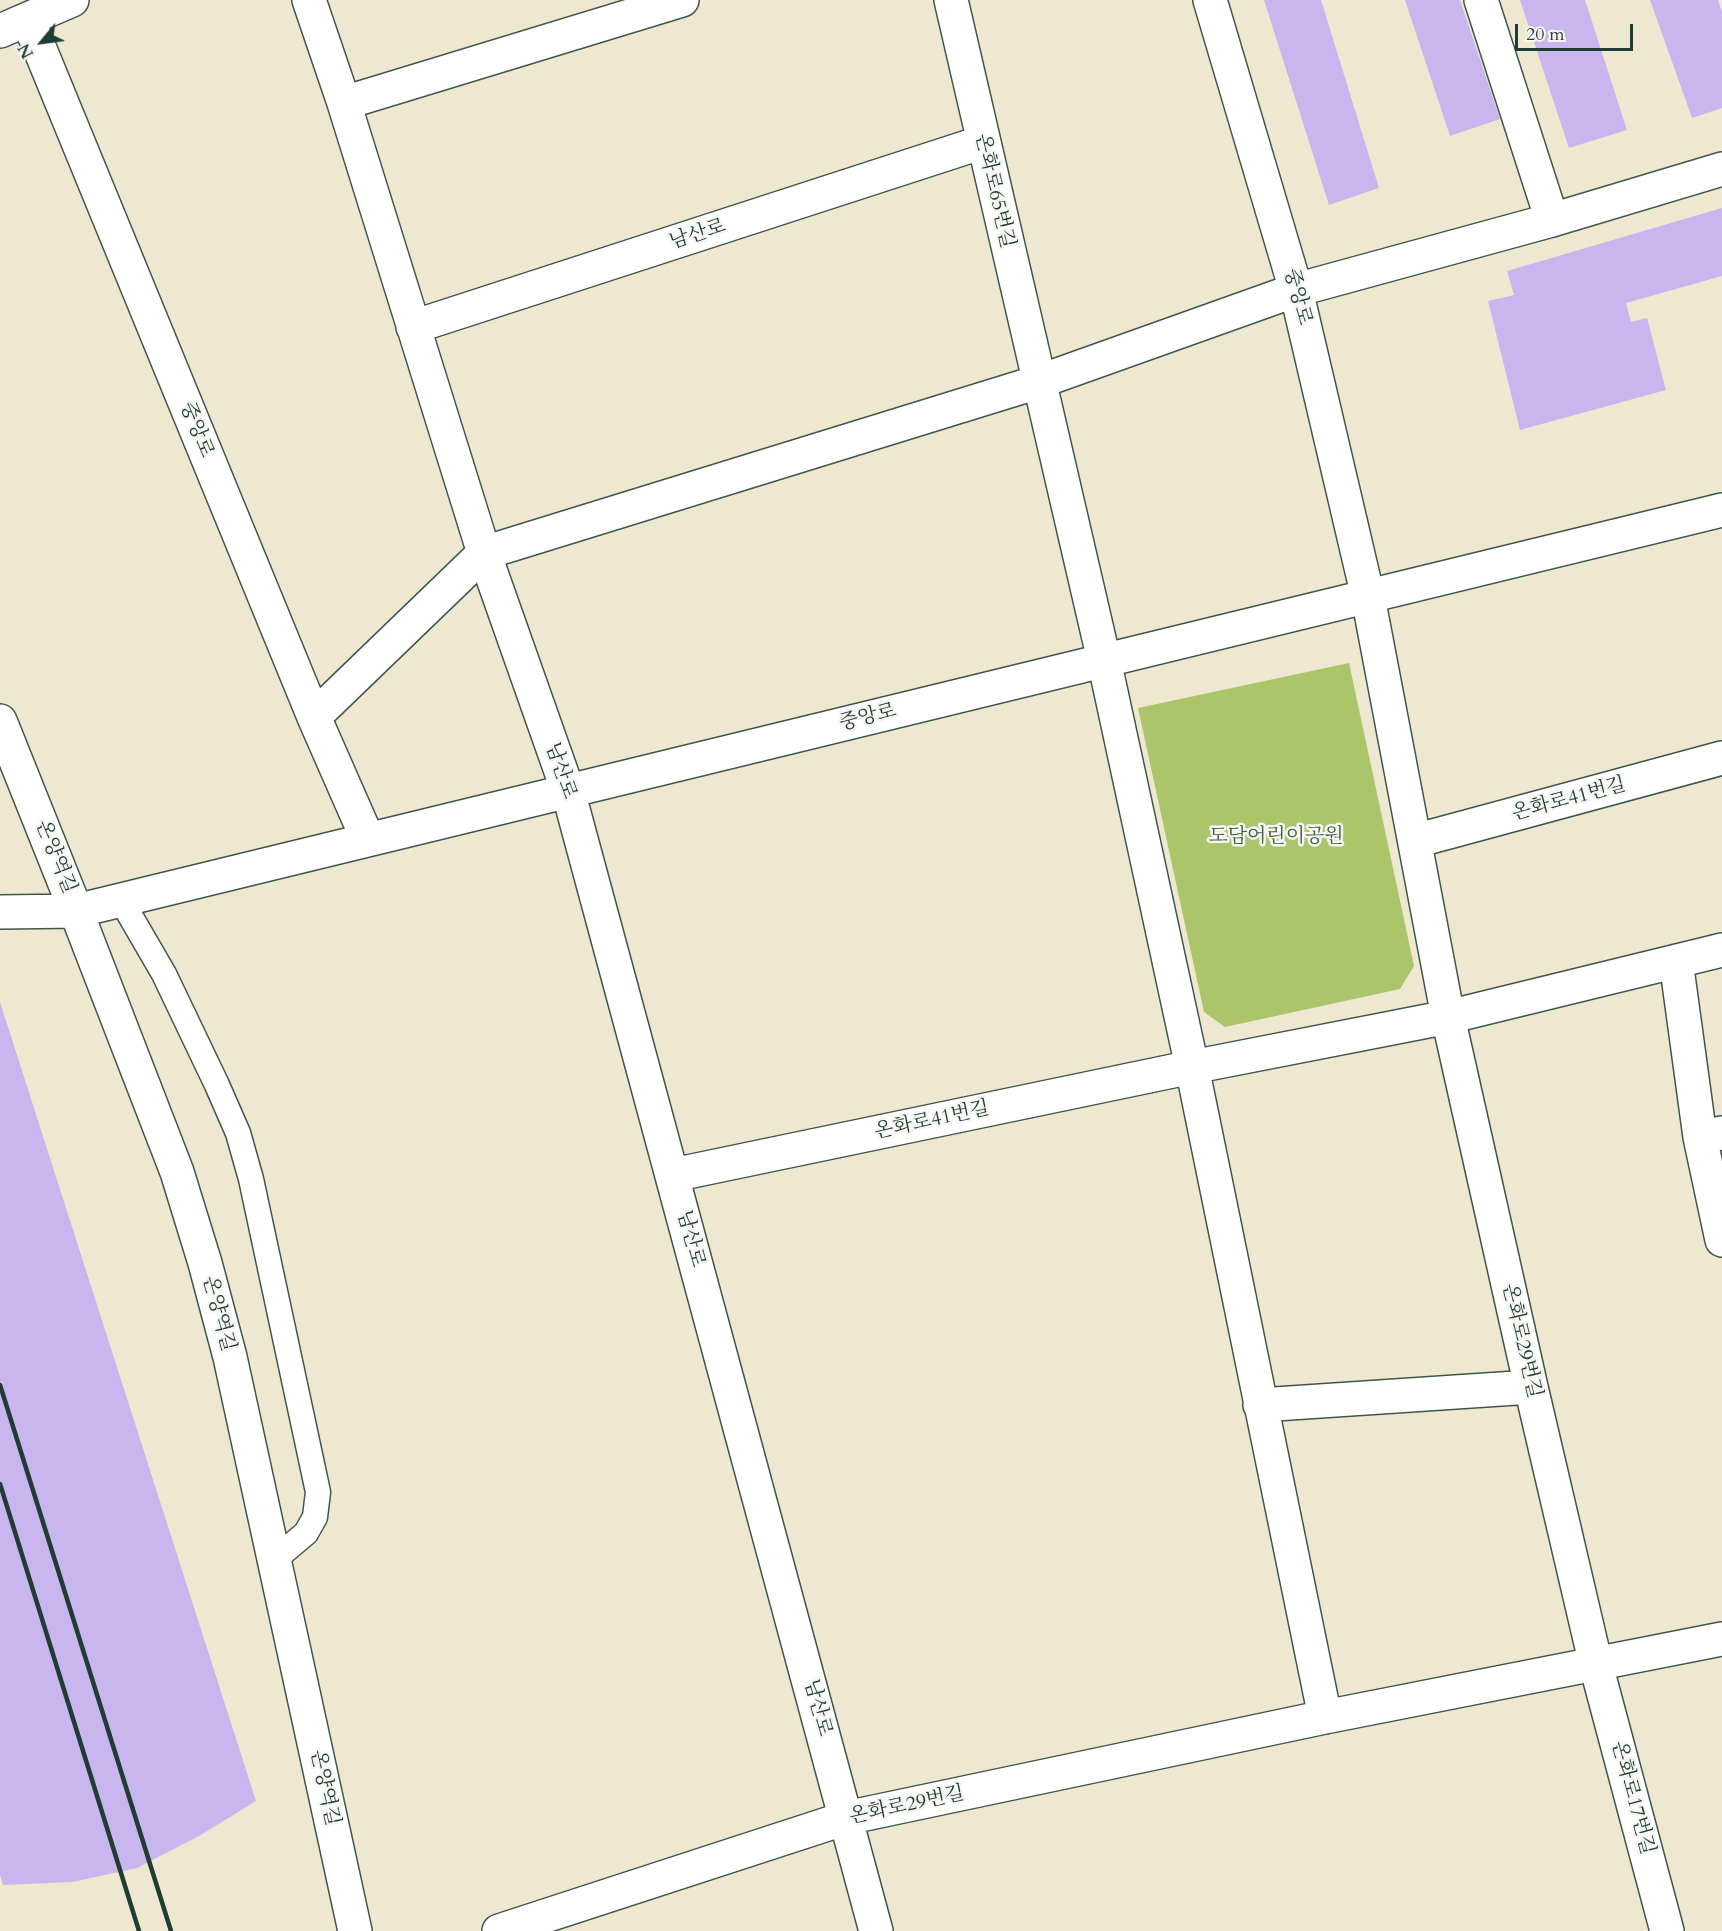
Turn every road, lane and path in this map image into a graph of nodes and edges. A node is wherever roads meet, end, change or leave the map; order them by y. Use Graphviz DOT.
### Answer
graph roads {
  1 [pos="72,0"];
  2 [pos="309,0"];
  3 [pos="682,0"];
  4 [pos="951,0"];
  5 [pos="1210,0"];
  6 [pos="1481,0"];
  7 [pos="14,25"];
  8 [pos="344,103"];
  9 [pos="983,142"];
  10 [pos="1722,169"];
  11 [pos="1552,220"];
  12 [pos="1296,290"];
  13 [pos="413,327"];
  14 [pos="1038,382"];
  15 [pos="1722,510"];
  16 [pos="484,553"];
  17 [pos="1368,597"];
  18 [pos="1104,660"];
  19 [pos="314,717"];
  20 [pos="0,721"];
  21 [pos="1722,758"];
  22 [pos="568,791"];
  23 [pos="368,840"];
  24 [pos="1415,841"];
  25 [pos="121,900"];
  26 [pos="76,911"];
  27 [pos="0,912"];
  28 [pos="1722,950"];
  29 [pos="1676,961"];
  30 [pos="1449,1017"];
  31 [pos="1192,1067"];
  32 [pos="1711,1135"];
  33 [pos="673,1175"];
  34 [pos="1722,1240"];
  35 [pos="1531,1388"];
  36 [pos="1260,1405"];
  37 [pos="274,1560"];
  38 [pos="1722,1639"];
  39 [pos="1596,1665"];
  40 [pos="1325,1717"];
  41 [pos="846,1818"];
  42 [pos="355,1931"];
  43 [pos="499,1931"];
  44 [pos="876,1931"];
  45 [pos="1667,1931"];
  1 -- 7 [label="street"];
  2 -- 8 [label="street, 남산로"];
  3 -- 8 [label="street"];
  4 -- 9 [label="street, 온화로65번길"];
  5 -- 12 [label="street, 중앙로"];
  6 -- 11 [label="street"];
  7 -- 19 [label="street, 중앙로"];
  8 -- 13 [label="street, 남산로"];
  9 -- 13 [label="street, 남산로"];
  9 -- 14 [label="street, 온화로65번길"];
  10 -- 11 [label="street"];
  11 -- 12 [label="street"];
  12 -- 14 [label="street"];
  12 -- 17 [label="street, 중앙로"];
  13 -- 16 [label="street, 남산로"];
  14 -- 16 [label="street"];
  14 -- 18 [label="street, 온화로65번길"];
  15 -- 17 [label="street, 중앙로"];
  16 -- 19 [label="street"];
  16 -- 22 [label="street, 남산로"];
  17 -- 18 [label="street, 중앙로"];
  17 -- 24 [label="street"];
  18 -- 22 [label="street, 중앙로"];
  18 -- 31 [label="street"];
  19 -- 23 [label="street, 중앙로"];
  20 -- 26 [label="street, 온양역길"];
  21 -- 24 [label="street, 온화로41번길"];
  22 -- 23 [label="street, 중앙로"];
  22 -- 33 [label="street, 남산로"];
  23 -- 25 [label="street, 중앙로"];
  24 -- 30 [label="street"];
  25 -- 26 [label="street, 중앙로"];
  25 -- 37 [label="lane"];
  26 -- 27 [label="street, 중앙로"];
  26 -- 37 [label="street, 온양역길"];
  28 -- 29 [label="street, 온화로41번길"];
  29 -- 30 [label="street, 온화로41번길"];
  29 -- 32 [label="street"];
  30 -- 31 [label="street, 온화로41번길"];
  30 -- 35 [label="street, 온화로29번길"];
  31 -- 33 [label="street, 온화로41번길"];
  31 -- 36 [label="street"];
  32 -- 34 [label="street"];
  33 -- 41 [label="street, 남산로"];
  35 -- 36 [label="street"];
  35 -- 39 [label="street, 온화로29번길"];
  36 -- 40 [label="street"];
  37 -- 42 [label="street, 온양역길"];
  38 -- 39 [label="street, 온화로29번길"];
  39 -- 40 [label="street, 온화로29번길"];
  39 -- 45 [label="street, 온화로17번길"];
  40 -- 41 [label="street, 온화로29번길"];
  41 -- 43 [label="street, 온화로29번길"];
  41 -- 44 [label="street, 남산로"];
}
